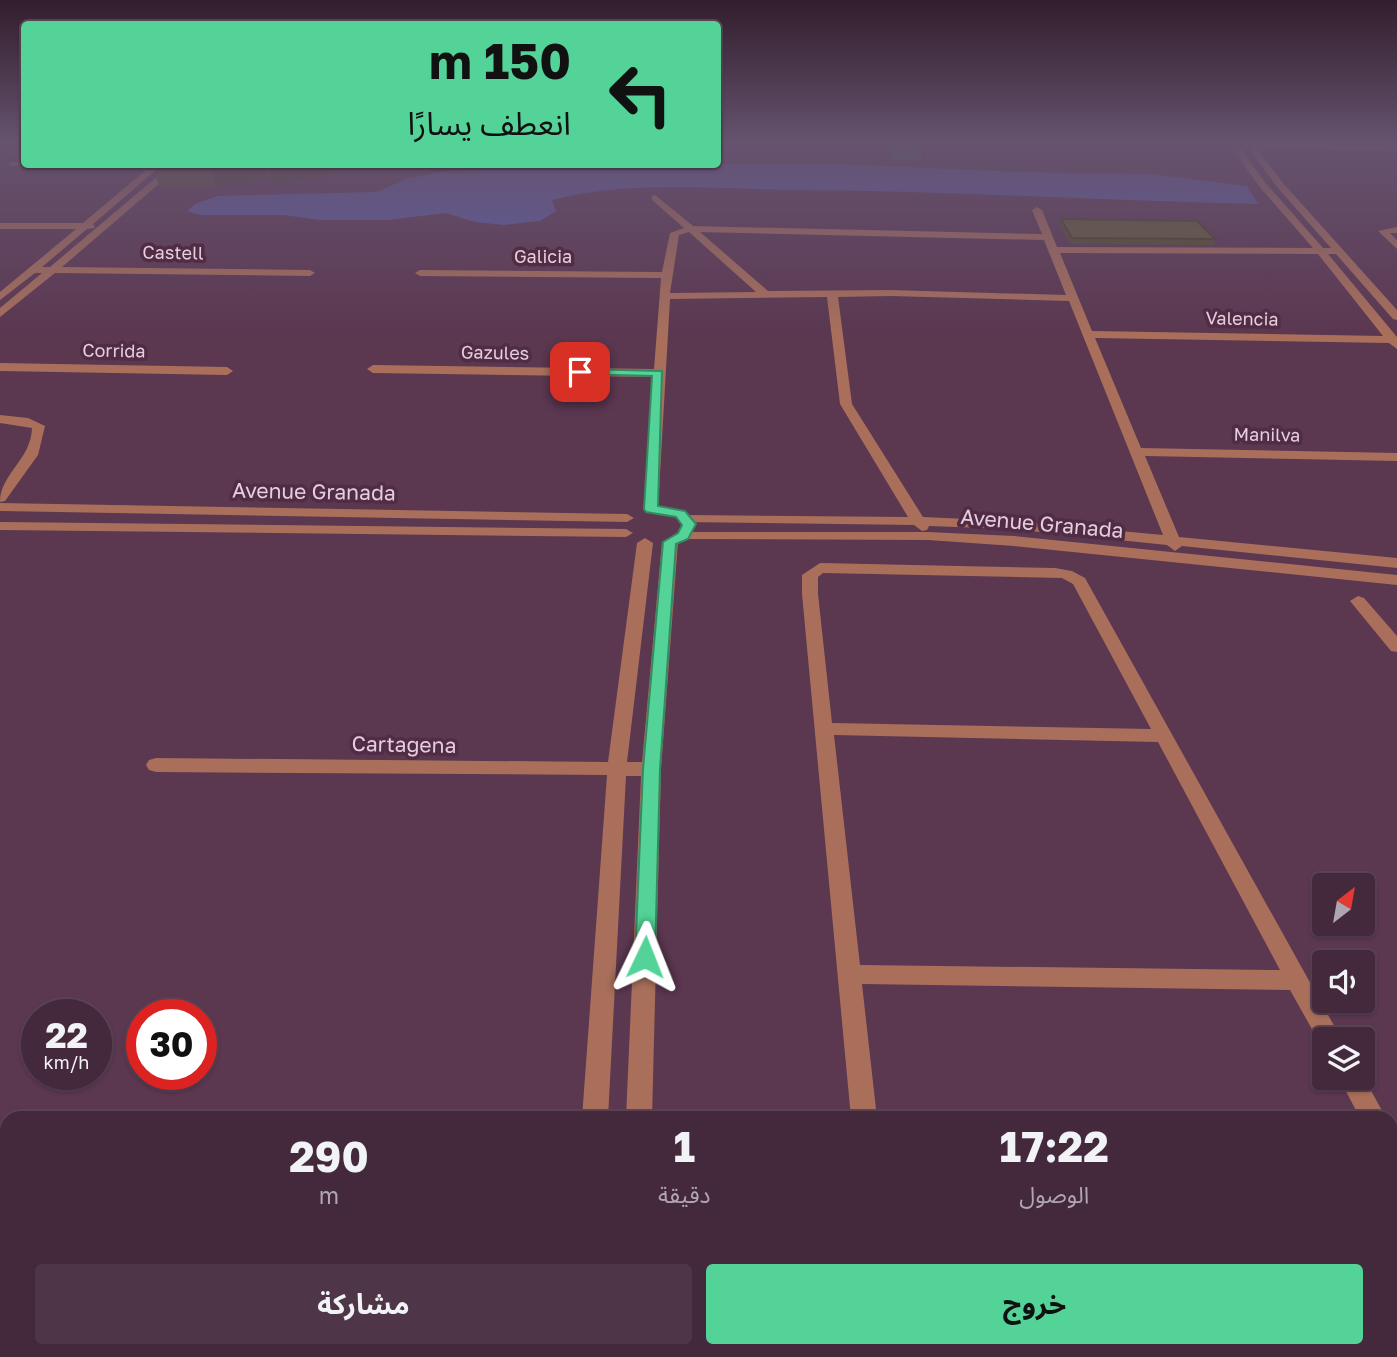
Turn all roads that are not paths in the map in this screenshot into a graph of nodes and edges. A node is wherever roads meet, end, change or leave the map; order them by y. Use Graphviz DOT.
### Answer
graph roads {
  1 [pos="108,207"];
  2 [pos="127,207"];
  3 [pos="666,207"];
  4 [pos="1283,207"];
  5 [pos="1299,207"];
  6 [pos="1037,210"];
  7 [pos="0,226"];
  8 [pos="86,226"];
  9 [pos="106,226"];
  10 [pos="690,229"];
  11 [pos="1397,229"];
  12 [pos="1048,237"];
  13 [pos="1397,246"];
  14 [pos="1054,250"];
  15 [pos="1318,250"];
  16 [pos="1338,251"];
  17 [pos="56,269"];
  18 [pos="36,270"];
  19 [pos="310,273"];
  20 [pos="420,273"];
  21 [pos="667,275"];
  22 [pos="766,295"];
  23 [pos="832,295"];
  24 [pos="665,296"];
  25 [pos="0,297"];
  26 [pos="1071,298"];
  27 [pos="2,310"];
  28 [pos="1397,317"];
  29 [pos="1087,334"];
  30 [pos="1395,342"];
  31 [pos="0,367"];
  32 [pos="373,369"];
  33 [pos="227,371"];
  34 [pos="658,373"];
  35 [pos="0,419"];
  36 [pos="1135,452"];
  37 [pos="1397,457"];
  38 [pos="0,498"];
  39 [pos="0,507"];
  40 [pos="651,509"];
  41 [pos="686,519"];
  42 [pos="918,521"];
  43 [pos="0,526"];
  44 [pos="626,526"];
  45 [pos="928,536"];
  46 [pos="676,539"];
  47 [pos="1172,539"];
  48 [pos="645,543"];
  49 [pos="1182,558"];
  50 [pos="1397,564"];
  51 [pos="1397,580"];
  52 [pos="1359,601"];
  53 [pos="1397,647"];
  54 [pos="824,729"];
  55 [pos="1165,736"];
  56 [pos="156,765"];
  57 [pos="651,769"];
  58 [pos="617,770"];
  59 [pos="849,974"];
  60 [pos="1298,980"];
  61 [pos="1323,1027"];
  62 [pos="1358,1090"];
  63 [pos="595,1111"];
  64 [pos="639,1111"];
  65 [pos="863,1111"];
  66 [pos="1369,1111"];
  1 -- 8 [label="street"];
  2 -- 9 [label="street"];
  3 -- 10 [label="street"];
  4 -- 15 [label="street"];
  5 -- 16 [label="street"];
  6 -- 12 [label="street"];
  7 -- 8 [label="street"];
  8 -- 9 [label="street"];
  8 -- 18 [label="street"];
  9 -- 17 [label="street"];
  10 -- 12 [label="street"];
  10 -- 21 [label="street"];
  10 -- 22 [label="street"];
  11 -- 13 [label="street"];
  12 -- 14 [label="street"];
  14 -- 15 [label="street"];
  14 -- 26 [label="street"];
  15 -- 16 [label="street"];
  15 -- 30 [label="street"];
  16 -- 28 [label="street"];
  17 -- 18 [label="street, Castell"];
  17 -- 19 [label="street, Castell"];
  17 -- 27 [label="street"];
  18 -- 25 [label="street"];
  20 -- 21 [label="street, Galicia"];
  21 -- 24 [label="street"];
  22 -- 23 [label="street"];
  22 -- 24 [label="street"];
  23 -- 26 [label="street"];
  23 -- 42 [label="street"];
  24 -- 34 [label="street"];
  26 -- 29 [label="street"];
  29 -- 30 [label="street, Valencia"];
  29 -- 36 [label="street"];
  31 -- 33 [label="street, Corrida"];
  32 -- 34 [label="street, Gazules"];
  34 -- 40 [label="street"];
  35 -- 38 [label="street"];
  36 -- 37 [label="street, Manilva"];
  36 -- 47 [label="street"];
  39 -- 44 [label="street, Avenue Granada"];
  40 -- 41 [label="street, Avenue Granada"];
  40 -- 44 [label="street"];
  41 -- 42 [label="street, Avenue Granada"];
  41 -- 46 [label="street"];
  42 -- 45 [label="street"];
  42 -- 47 [label="street, Avenue Granada"];
  43 -- 44 [label="street, Avenue Granada"];
  44 -- 48 [label="street"];
  45 -- 46 [label="street, Avenue Granada"];
  45 -- 49 [label="street, Avenue Granada"];
  46 -- 48 [label="street, Avenue Granada"];
  46 -- 57 [label="street"];
  47 -- 49 [label="street"];
  47 -- 50 [label="street, Avenue Granada"];
  48 -- 58 [label="street"];
  49 -- 51 [label="street, Avenue Granada"];
  52 -- 53 [label="street"];
  54 -- 55 [label="street"];
  54 -- 55 [label="street"];
  54 -- 59 [label="street"];
  55 -- 60 [label="street"];
  56 -- 58 [label="street, Cartagena"];
  57 -- 58 [label="street, Cartagena"];
  57 -- 64 [label="street"];
  58 -- 63 [label="street"];
  59 -- 60 [label="street"];
  59 -- 65 [label="street"];
  60 -- 61 [label="street"];
  62 -- 66 [label="street"];
}
